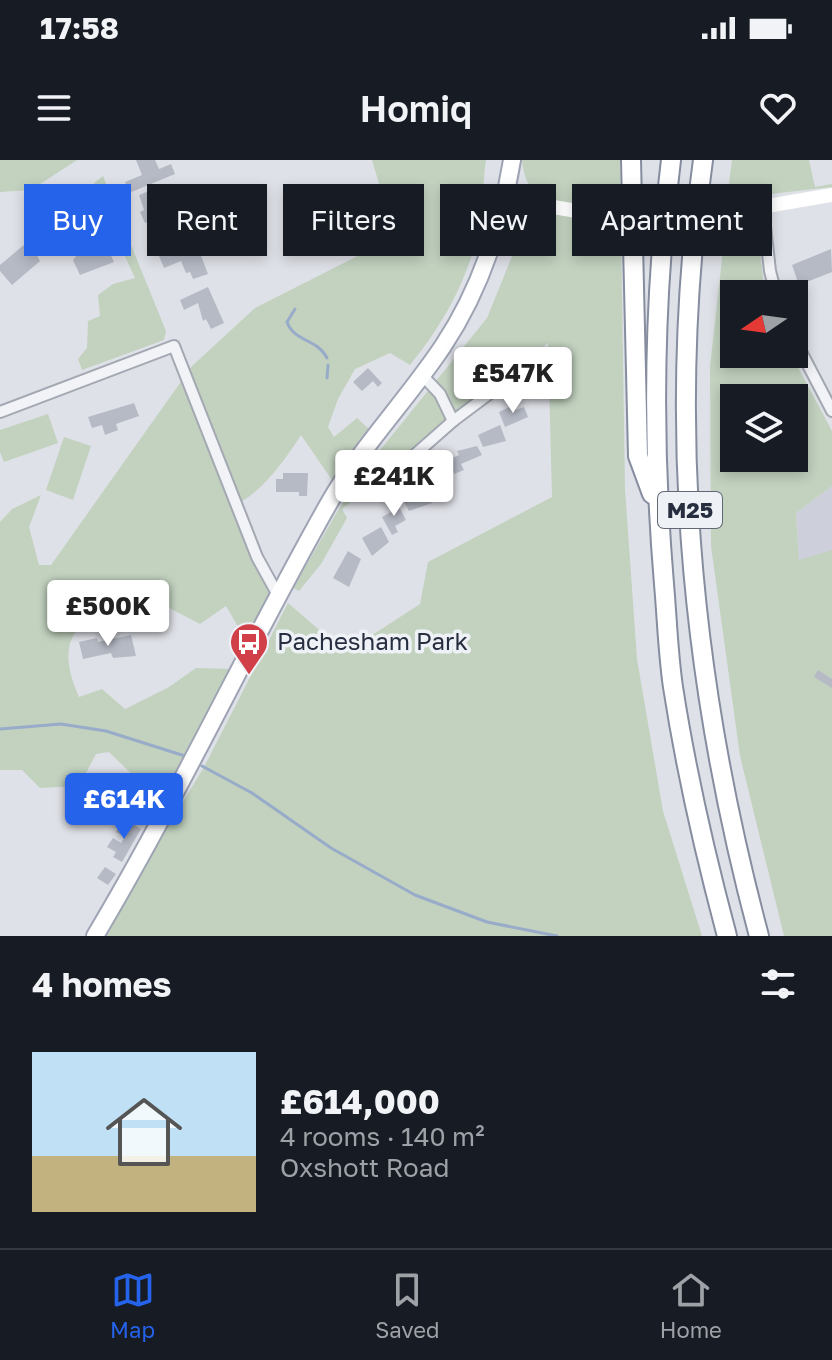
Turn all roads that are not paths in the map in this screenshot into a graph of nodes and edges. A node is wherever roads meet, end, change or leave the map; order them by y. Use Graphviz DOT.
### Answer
graph roads {
  1 [pos="512,160"];
  2 [pos="631,160"];
  3 [pos="671,160"];
  4 [pos="703,160"];
  5 [pos="508,184"];
  6 [pos="832,195"];
  7 [pos="772,206"];
  8 [pos="487,256"];
  9 [pos="768,256"];
  10 [pos="772,280"];
  11 [pos="541,355"];
  12 [pos="808,365"];
  13 [pos="422,375"];
  14 [pos="832,411"];
  15 [pos="0,412"];
  16 [pos="453,421"];
  17 [pos="369,495"];
  18 [pos="657,508"];
  19 [pos="279,597"];
  20 [pos="95,936"];
  21 [pos="727,936"];
  22 [pos="759,936"];
  1 -- 5 [label="main road"];
  2 -- 18 [label="highway, M25"];
  3 -- 18 [label="highway, M25"];
  4 -- 22 [label="highway, M25"];
  6 -- 7 [label="main road"];
  8 -- 13 [label="main road"];
  9 -- 10 [label="street"];
  11 -- 16 [label="street"];
  12 -- 14 [label="street"];
  13 -- 16 [label="street"];
  13 -- 19 [label="main road"];
  15 -- 19 [label="street"];
  16 -- 17 [label="street"];
  18 -- 21 [label="highway, M25"];
  19 -- 20 [label="main road"];
}
